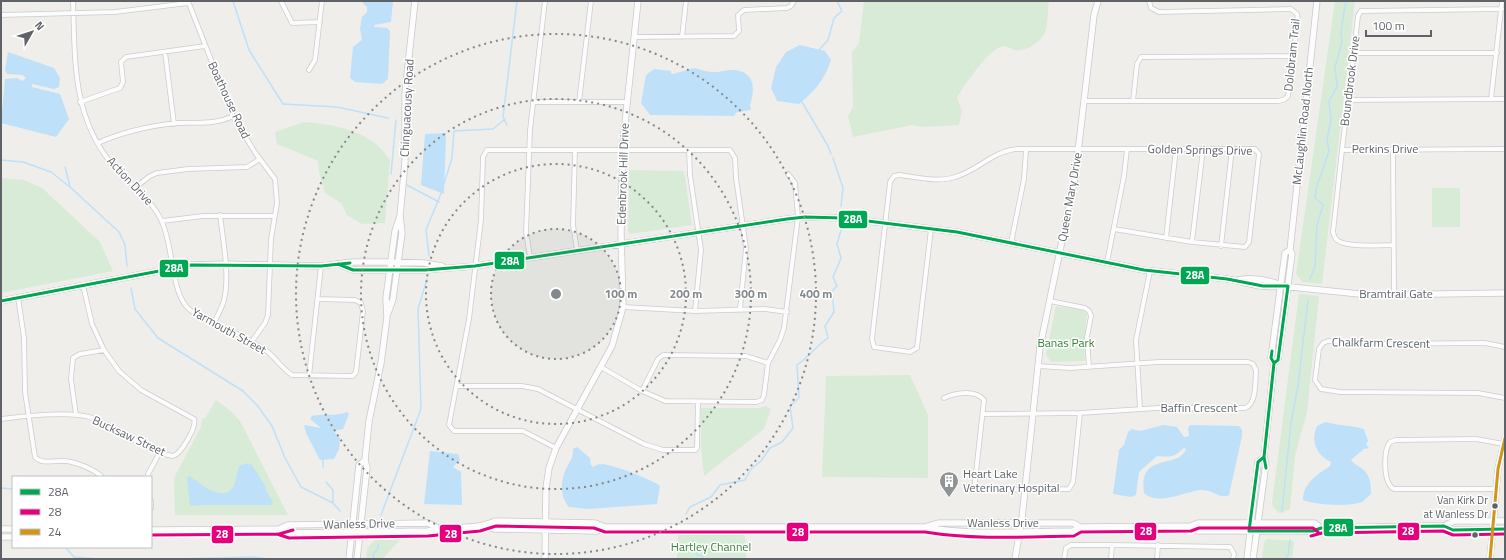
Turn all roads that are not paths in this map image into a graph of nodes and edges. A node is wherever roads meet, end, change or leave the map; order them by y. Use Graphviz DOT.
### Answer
graph roads {
  1 [pos="73,1"];
  2 [pos="281,1"];
  3 [pos="322,1"];
  4 [pos="416,1"];
  5 [pos="545,1"];
  6 [pos="591,1"];
  7 [pos="638,1"];
  8 [pos="686,1"];
  9 [pos="794,1"];
  10 [pos="1098,1"];
  11 [pos="1149,1"];
  12 [pos="1317,1"];
  13 [pos="1502,1"];
  14 [pos="188,2"];
  15 [pos="1502,9"];
  16 [pos="73,13"];
  17 [pos="1,15"];
  18 [pos="320,22"];
  19 [pos="634,37"];
  20 [pos="682,37"];
  21 [pos="205,46"];
  22 [pos="165,52"];
  23 [pos="1354,53"];
  24 [pos="1496,53"];
  25 [pos="1294,56"];
  26 [pos="309,70"];
  27 [pos="1491,99"];
  28 [pos="1505,99"];
  29 [pos="1348,100"];
  30 [pos="1084,101"];
  31 [pos="1133,101"];
  32 [pos="80,102"];
  33 [pos="533,102"];
  34 [pos="579,102"];
  35 [pos="627,102"];
  36 [pos="233,116"];
  37 [pos="174,124"];
  38 [pos="98,143"];
  39 [pos="1079,149"];
  40 [pos="1127,149"];
  41 [pos="1176,149"];
  42 [pos="1203,149"];
  43 [pos="1232,149"];
  44 [pos="1393,149"];
  45 [pos="1505,149"];
  46 [pos="529,150"];
  47 [pos="575,150"];
  48 [pos="623,150"];
  49 [pos="689,150"];
  50 [pos="1026,150"];
  51 [pos="1342,150"];
  52 [pos="260,159"];
  53 [pos="788,174"];
  54 [pos="136,187"];
  55 [pos="220,215"];
  56 [pos="275,216"];
  57 [pos="400,216"];
  58 [pos="798,217"];
  59 [pos="162,221"];
  60 [pos="886,224"];
  61 [pos="743,226"];
  62 [pos="931,229"];
  63 [pos="1114,229"];
  64 [pos="699,233"];
  65 [pos="1166,238"];
  66 [pos="1192,242"];
  67 [pos="1011,243"];
  68 [pos="621,244"];
  69 [pos="1393,245"];
  70 [pos="1221,246"];
  71 [pos="577,250"];
  72 [pos="1290,250"];
  73 [pos="1060,253"];
  74 [pos="530,257"];
  75 [pos="391,262"];
  76 [pos="1107,262"];
  77 [pos="225,264"];
  78 [pos="338,264"];
  79 [pos="270,265"];
  80 [pos="321,266"];
  81 [pos="398,266"];
  82 [pos="476,266"];
  83 [pos="174,268"];
  84 [pos="390,269"];
  85 [pos="1150,271"];
  86 [pos="83,285"];
  87 [pos="1281,286"];
  88 [pos="1288,286"];
  89 [pos="1505,293"];
  90 [pos="1394,294"];
  91 [pos="18,297"];
  92 [pos="318,299"];
  93 [pos="1,301"];
  94 [pos="1050,301"];
  95 [pos="623,307"];
  96 [pos="740,309"];
  97 [pos="695,311"];
  98 [pos="787,312"];
  99 [pos="387,317"];
  100 [pos="214,323"];
  101 [pos="252,341"];
  102 [pos="1505,347"];
  103 [pos="104,350"];
  104 [pos="768,363"];
  105 [pos="1137,363"];
  106 [pos="1274,363"];
  107 [pos="1038,366"];
  108 [pos="601,367"];
  109 [pos="1088,367"];
  110 [pos="309,376"];
  111 [pos="457,386"];
  112 [pos="642,391"];
  113 [pos="944,398"];
  114 [pos="1505,398"];
  115 [pos="698,402"];
  116 [pos="578,408"];
  117 [pos="1140,409"];
  118 [pos="1033,413"];
  119 [pos="983,414"];
  120 [pos="1080,414"];
  121 [pos="29,415"];
  122 [pos="76,415"];
  123 [pos="1,419"];
  124 [pos="1504,441"];
  125 [pos="556,448"];
  126 [pos="160,452"];
  127 [pos="1264,457"];
  128 [pos="365,460"];
  129 [pos="100,476"];
  130 [pos="148,476"];
  131 [pos="1497,489"];
  132 [pos="1026,490"];
  133 [pos="1494,521"];
  134 [pos="1505,521"];
  135 [pos="545,522"];
  136 [pos="361,523"];
  137 [pos="1021,523"];
  138 [pos="1250,523"];
  139 [pos="1259,523"];
  140 [pos="353,524"];
  141 [pos="485,526"];
  142 [pos="1191,526"];
  143 [pos="1444,526"];
  144 [pos="605,527"];
  145 [pos="925,527"];
  146 [pos="1080,527"];
  147 [pos="279,528"];
  148 [pos="438,528"];
  149 [pos="1321,528"];
  150 [pos="1,529"];
  151 [pos="12,529"];
  152 [pos="545,529"];
  153 [pos="1493,529"];
  154 [pos="1505,529"];
  155 [pos="152,530"];
  156 [pos="1019,531"];
  157 [pos="1249,531"];
  158 [pos="1258,531"];
  159 [pos="352,532"];
  160 [pos="360,532"];
  161 [pos="1,537"];
  162 [pos="12,537"];
  163 [pos="1112,545"];
  164 [pos="1158,545"];
  165 [pos="349,559"];
  166 [pos="357,559"];
  167 [pos="545,559"];
  168 [pos="1015,559"];
  169 [pos="1064,559"];
  170 [pos="1111,559"];
  171 [pos="1157,559"];
  172 [pos="1233,559"];
  173 [pos="1247,559"];
  174 [pos="1253,559"];
  175 [pos="1490,559"];
  1 -- 16 [label="street, Action Drive"];
  2 -- 18 [label="street"];
  3 -- 18 [label="street"];
  4 -- 57 [label="main road, Chinguacousy Road"];
  5 -- 33 [label="street"];
  6 -- 34 [label="street"];
  7 -- 19 [label="main road, Edenbrook Hill Drive"];
  8 -- 20 [label="street"];
  9 -- 20 [label="street"];
  10 -- 30 [label="main road, Queen Mary Drive"];
  11 -- 25 [label="street, Dolobram Trail"];
  12 -- 72 [label="main road, McLaughlin Road North"];
  13 -- 15 [label="street"];
  14 -- 16 [label="street"];
  14 -- 21 [label="street, Boathouse Road"];
  15 -- 23 [label="street, Boundbrook Drive"];
  15 -- 24 [label="street"];
  16 -- 17 [label="street"];
  16 -- 32 [label="street, Action Drive"];
  18 -- 26 [label="street"];
  19 -- 20 [label="street"];
  19 -- 35 [label="main road, Edenbrook Hill Drive"];
  21 -- 22 [label="street"];
  21 -- 36 [label="street, Boathouse Road"];
  22 -- 32 [label="street"];
  22 -- 37 [label="street"];
  23 -- 24 [label="street"];
  23 -- 29 [label="street, Boundbrook Drive"];
  24 -- 27 [label="street"];
  25 -- 31 [label="street, Dolobram Trail"];
  25 -- 31 [label="street"];
  27 -- 28 [label="street"];
  27 -- 29 [label="street"];
  29 -- 51 [label="street, Boundbrook Drive"];
  30 -- 31 [label="street, Dolobram Trail"];
  30 -- 39 [label="main road, Queen Mary Drive"];
  32 -- 38 [label="street, Action Drive"];
  33 -- 34 [label="street"];
  33 -- 46 [label="street"];
  34 -- 35 [label="street"];
  35 -- 48 [label="main road, Edenbrook Hill Drive"];
  36 -- 37 [label="street"];
  36 -- 52 [label="street, Boathouse Road"];
  37 -- 38 [label="street"];
  38 -- 54 [label="street, Action Drive"];
  39 -- 40 [label="street, Golden Springs Drive"];
  39 -- 50 [label="street, Golden Springs Drive"];
  39 -- 73 [label="main road, Queen Mary Drive"];
  40 -- 41 [label="street, Golden Springs Drive"];
  40 -- 63 [label="street"];
  41 -- 42 [label="street, Golden Springs Drive"];
  41 -- 65 [label="street"];
  42 -- 43 [label="street, Golden Springs Drive"];
  42 -- 66 [label="street"];
  43 -- 70 [label="street"];
  43 -- 70 [label="street, Golden Springs Drive"];
  44 -- 45 [label="street, Perkins Drive"];
  44 -- 51 [label="street, Perkins Drive"];
  44 -- 69 [label="street"];
  46 -- 47 [label="street"];
  46 -- 74 [label="street"];
  46 -- 82 [label="street"];
  47 -- 48 [label="street"];
  47 -- 71 [label="street"];
  48 -- 49 [label="street"];
  48 -- 68 [label="main road, Edenbrook Hill Drive"];
  49 -- 61 [label="street"];
  49 -- 64 [label="street"];
  50 -- 60 [label="street, Golden Springs Drive"];
  50 -- 67 [label="street"];
  51 -- 69 [label="street, Perkins Drive"];
  52 -- 54 [label="street"];
  52 -- 56 [label="street, Boathouse Road"];
  53 -- 58 [label="street"];
  54 -- 59 [label="street, Action Drive"];
  55 -- 56 [label="street"];
  55 -- 59 [label="street"];
  55 -- 77 [label="street"];
  56 -- 79 [label="street, Boathouse Road"];
  57 -- 75 [label="main road, Chinguacousy Road"];
  57 -- 81 [label="main road, Chinguacousy Road"];
  58 -- 60 [label="main road, Bramtrail Gate"];
  58 -- 61 [label="main road, Bramtrail Gate"];
  58 -- 98 [label="street"];
  59 -- 83 [label="street, Action Drive"];
  60 -- 62 [label="main road, Bramtrail Gate"];
  60 -- 62 [label="street"];
  61 -- 64 [label="main road, Bramtrail Gate"];
  61 -- 96 [label="street"];
  62 -- 67 [label="main road, Bramtrail Gate"];
  63 -- 65 [label="street, Golden Springs Drive"];
  63 -- 76 [label="street"];
  64 -- 68 [label="main road, Bramtrail Gate"];
  64 -- 97 [label="street"];
  65 -- 66 [label="street, Golden Springs Drive"];
  66 -- 70 [label="street, Golden Springs Drive"];
  67 -- 73 [label="main road, Bramtrail Gate"];
  68 -- 71 [label="main road, Bramtrail Gate"];
  68 -- 95 [label="main road, Edenbrook Hill Drive"];
  69 -- 90 [label="street"];
  71 -- 74 [label="main road, Bramtrail Gate"];
  72 -- 87 [label="main road, McLaughlin Road North"];
  72 -- 88 [label="main road, McLaughlin Road North"];
  73 -- 76 [label="main road, Bramtrail Gate"];
  73 -- 94 [label="main road, Queen Mary Drive"];
  74 -- 82 [label="main road, Bramtrail Gate"];
  75 -- 78 [label="main road"];
  75 -- 81 [label="main road"];
  75 -- 84 [label="main road, Chinguacousy Road"];
  76 -- 85 [label="main road, Bramtrail Gate"];
  77 -- 79 [label="main road"];
  77 -- 83 [label="main road"];
  77 -- 100 [label="street"];
  78 -- 80 [label="main road"];
  78 -- 84 [label="main road"];
  79 -- 80 [label="main road"];
  79 -- 101 [label="street, Boathouse Road"];
  80 -- 92 [label="street"];
  81 -- 82 [label="main road, Bramtrail Gate"];
  81 -- 84 [label="main road"];
  81 -- 99 [label="main road, Chinguacousy Road"];
  82 -- 111 [label="street"];
  83 -- 86 [label="main road"];
  83 -- 100 [label="street, Yarmouth Street"];
  84 -- 99 [label="main road, Chinguacousy Road"];
  85 -- 87 [label="main road, Bramtrail Gate"];
  85 -- 105 [label="street"];
  86 -- 91 [label="main road"];
  86 -- 103 [label="street, Bucksaw Street"];
  87 -- 88 [label="main road, Bramtrail Gate"];
  87 -- 106 [label="main road, McLaughlin Road North"];
  88 -- 90 [label="main road, Bramtrail Gate"];
  88 -- 106 [label="main road, McLaughlin Road North"];
  89 -- 90 [label="main road, Bramtrail Gate"];
  91 -- 93 [label="main road"];
  91 -- 121 [label="street"];
  92 -- 110 [label="street"];
  92 -- 110 [label="street, Yarmouth Street"];
  94 -- 107 [label="main road, Queen Mary Drive"];
  94 -- 109 [label="street"];
  95 -- 97 [label="street"];
  95 -- 108 [label="main road, Edenbrook Hill Drive"];
  96 -- 97 [label="street"];
  96 -- 98 [label="street"];
  98 -- 104 [label="street"];
  99 -- 128 [label="main road, Chinguacousy Road"];
  100 -- 101 [label="street, Yarmouth Street"];
  101 -- 110 [label="street, Yarmouth Street"];
  102 -- 114 [label="street, Chalkfarm Crescent"];
  103 -- 122 [label="street"];
  103 -- 126 [label="street, Bucksaw Street"];
  104 -- 112 [label="street"];
  104 -- 115 [label="street"];
  105 -- 109 [label="street, Baffin Crescent"];
  105 -- 117 [label="street"];
  105 -- 117 [label="street, Baffin Crescent"];
  106 -- 127 [label="main road, McLaughlin Road North"];
  107 -- 109 [label="street, Baffin Crescent"];
  107 -- 118 [label="main road, Queen Mary Drive"];
  108 -- 112 [label="street"];
  108 -- 116 [label="main road, Edenbrook Hill Drive"];
  111 -- 116 [label="street"];
  111 -- 125 [label="street"];
  112 -- 115 [label="street"];
  113 -- 119 [label="street"];
  115 -- 116 [label="street"];
  116 -- 125 [label="main road, Edenbrook Hill Drive"];
  117 -- 120 [label="street, Baffin Crescent"];
  118 -- 119 [label="street, Baffin Crescent"];
  118 -- 120 [label="street, Baffin Crescent"];
  118 -- 132 [label="main road, Queen Mary Drive"];
  119 -- 132 [label="street"];
  120 -- 132 [label="street"];
  121 -- 122 [label="street, Bucksaw Street"];
  121 -- 123 [label="street, Bucksaw Street"];
  121 -- 129 [label="street"];
  122 -- 126 [label="street, Bucksaw Street"];
  124 -- 131 [label="main road"];
  124 -- 131 [label="street"];
  125 -- 135 [label="main road, Edenbrook Hill Drive"];
  126 -- 130 [label="street"];
  127 -- 138 [label="main road, McLaughlin Road North"];
  127 -- 139 [label="main road, McLaughlin Road North"];
  128 -- 136 [label="main road, Chinguacousy Road"];
  128 -- 140 [label="main road, Chinguacousy Road"];
  131 -- 133 [label="main road"];
  132 -- 137 [label="main road, Queen Mary Drive"];
  133 -- 134 [label="main road, Wanless Drive"];
  133 -- 143 [label="main road, Wanless Drive"];
  133 -- 153 [label="main road"];
  135 -- 141 [label="main road, Wanless Drive"];
  135 -- 144 [label="main road, Wanless Drive"];
  135 -- 152 [label="main road, Edenbrook Hill Drive"];
  136 -- 140 [label="main road, Wanless Drive"];
  136 -- 148 [label="main road, Wanless Drive"];
  136 -- 160 [label="main road, Chinguacousy Road"];
  137 -- 145 [label="main road, Wanless Drive"];
  137 -- 146 [label="main road, Wanless Drive"];
  137 -- 156 [label="main road, Queen Mary Drive"];
  138 -- 139 [label="main road, Wanless Drive"];
  138 -- 142 [label="main road, Wanless Drive"];
  138 -- 157 [label="main road, McLaughlin Road North"];
  139 -- 149 [label="main road, Wanless Drive"];
  139 -- 158 [label="main road, McLaughlin Road North"];
  140 -- 147 [label="main road, Wanless Drive"];
  140 -- 159 [label="main road, Chinguacousy Road"];
  141 -- 148 [label="main road, Wanless Drive"];
  141 -- 152 [label="main road, Wanless Drive"];
  142 -- 146 [label="main road, Wanless Drive"];
  142 -- 157 [label="main road, Wanless Drive"];
  143 -- 149 [label="main road, Wanless Drive"];
  143 -- 153 [label="main road, Wanless Drive"];
  144 -- 145 [label="main road, Wanless Drive"];
  144 -- 152 [label="main road, Wanless Drive"];
  145 -- 156 [label="main road, Wanless Drive"];
  146 -- 156 [label="main road, Wanless Drive"];
  147 -- 155 [label="main road, Wanless Drive"];
  147 -- 159 [label="main road, Wanless Drive"];
  148 -- 160 [label="main road, Wanless Drive"];
  149 -- 158 [label="main road, Wanless Drive"];
  150 -- 151 [label="main road"];
  152 -- 167 [label="main road"];
  153 -- 154 [label="main road, Wanless Drive"];
  153 -- 175 [label="main road"];
  156 -- 168 [label="main road, Queen Mary Drive"];
  157 -- 158 [label="main road, Wanless Drive"];
  157 -- 173 [label="main road, McLaughlin Road North"];
  158 -- 174 [label="main road, McLaughlin Road North"];
  159 -- 160 [label="main road, Wanless Drive"];
  159 -- 165 [label="main road, Chinguacousy Road"];
  160 -- 166 [label="main road, Chinguacousy Road"];
  161 -- 162 [label="main road"];
  163 -- 164 [label="street"];
  163 -- 169 [label="street"];
  163 -- 170 [label="street"];
  164 -- 171 [label="street"];
  164 -- 172 [label="street"];
}
